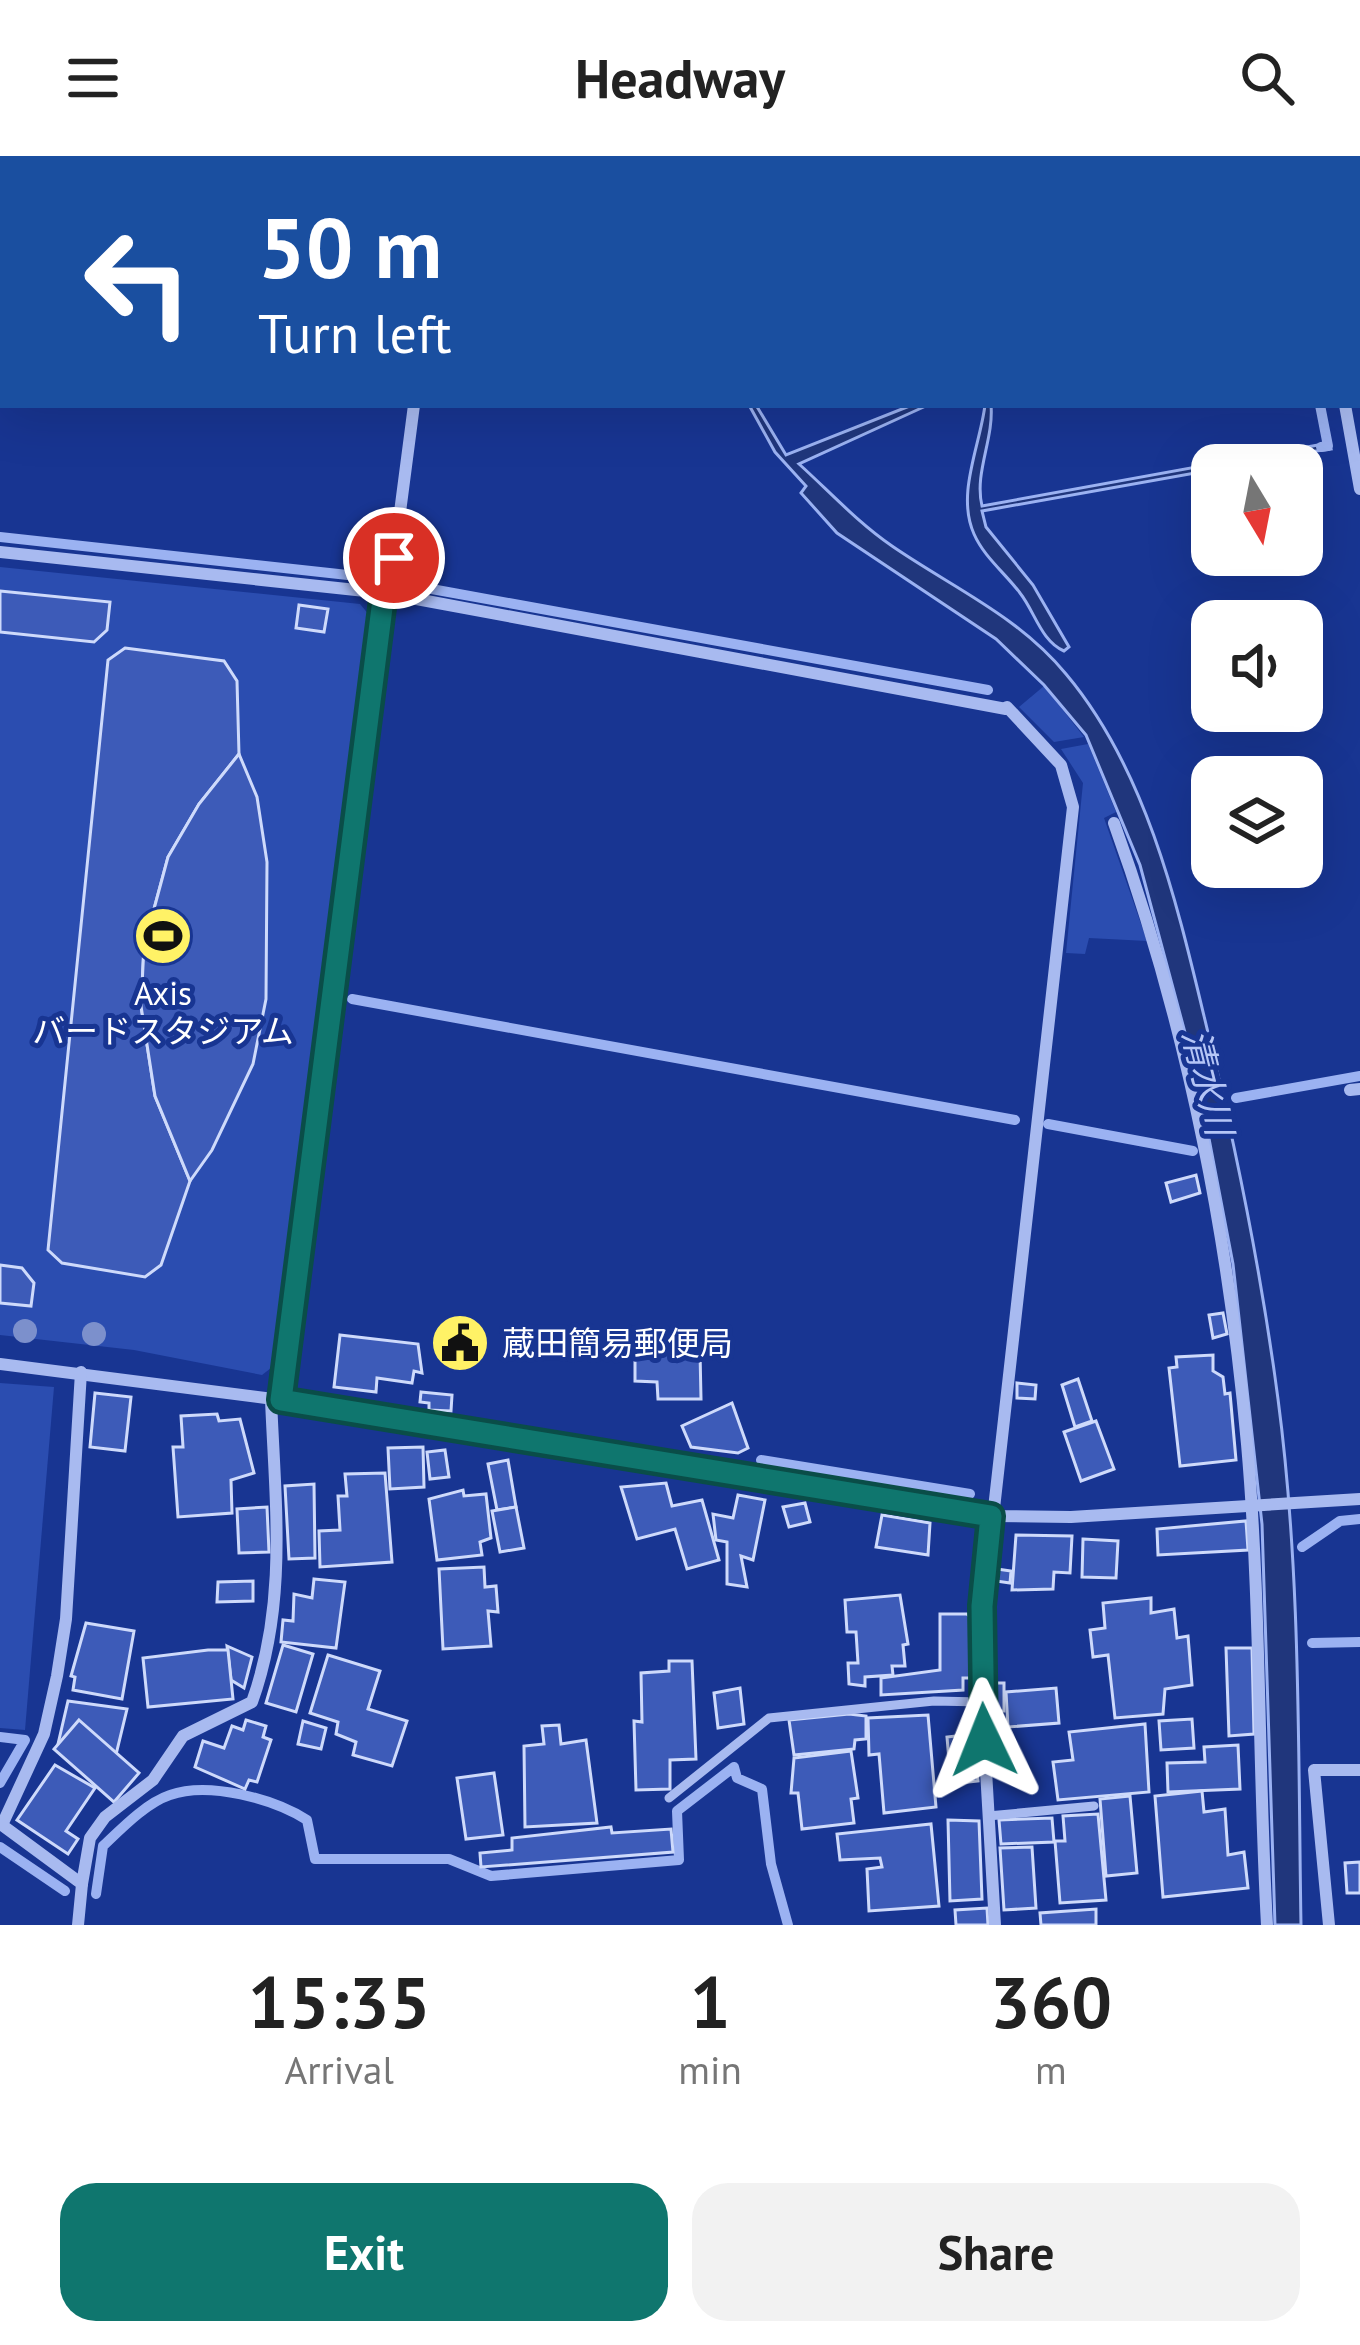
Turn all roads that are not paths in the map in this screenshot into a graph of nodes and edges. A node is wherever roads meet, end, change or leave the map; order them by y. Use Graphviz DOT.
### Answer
graph roads {
  1 [pos="414,408"];
  2 [pos="1346,408"];
  3 [pos="1360,489"];
  4 [pos="0,552"];
  5 [pos="384,592"];
  6 [pos="1114,823"];
  7 [pos="0,1364"];
  8 [pos="81,1372"];
  9 [pos="276,1400"];
  10 [pos="1360,1499"];
  11 [pos="1252,1507"];
  12 [pos="991,1516"];
  13 [pos="982,1702"];
  14 [pos="1360,1770"];
  15 [pos="669,1798"];
  16 [pos="1094,1807"];
  17 [pos="988,1816"];
  18 [pos="82,1884"];
  19 [pos="78,1925"];
  20 [pos="995,1925"];
  21 [pos="1267,1925"];
  22 [pos="1329,1925"];
  1 -- 5 [label="street"];
  2 -- 3 [label="street"];
  4 -- 5 [label="street"];
  5 -- 9 [label="street"];
  5 -- 12 [label="street"];
  6 -- 11 [label="street"];
  7 -- 8 [label="street"];
  8 -- 9 [label="street"];
  8 -- 18 [label="street"];
  9 -- 12 [label="street"];
  9 -- 18 [label="street"];
  10 -- 11 [label="street"];
  11 -- 12 [label="street"];
  11 -- 21 [label="street"];
  12 -- 13 [label="street"];
  13 -- 15 [label="lane"];
  13 -- 17 [label="street"];
  14 -- 22 [label="street"];
  16 -- 17 [label="lane"];
  17 -- 20 [label="street"];
  18 -- 19 [label="street"];
}
